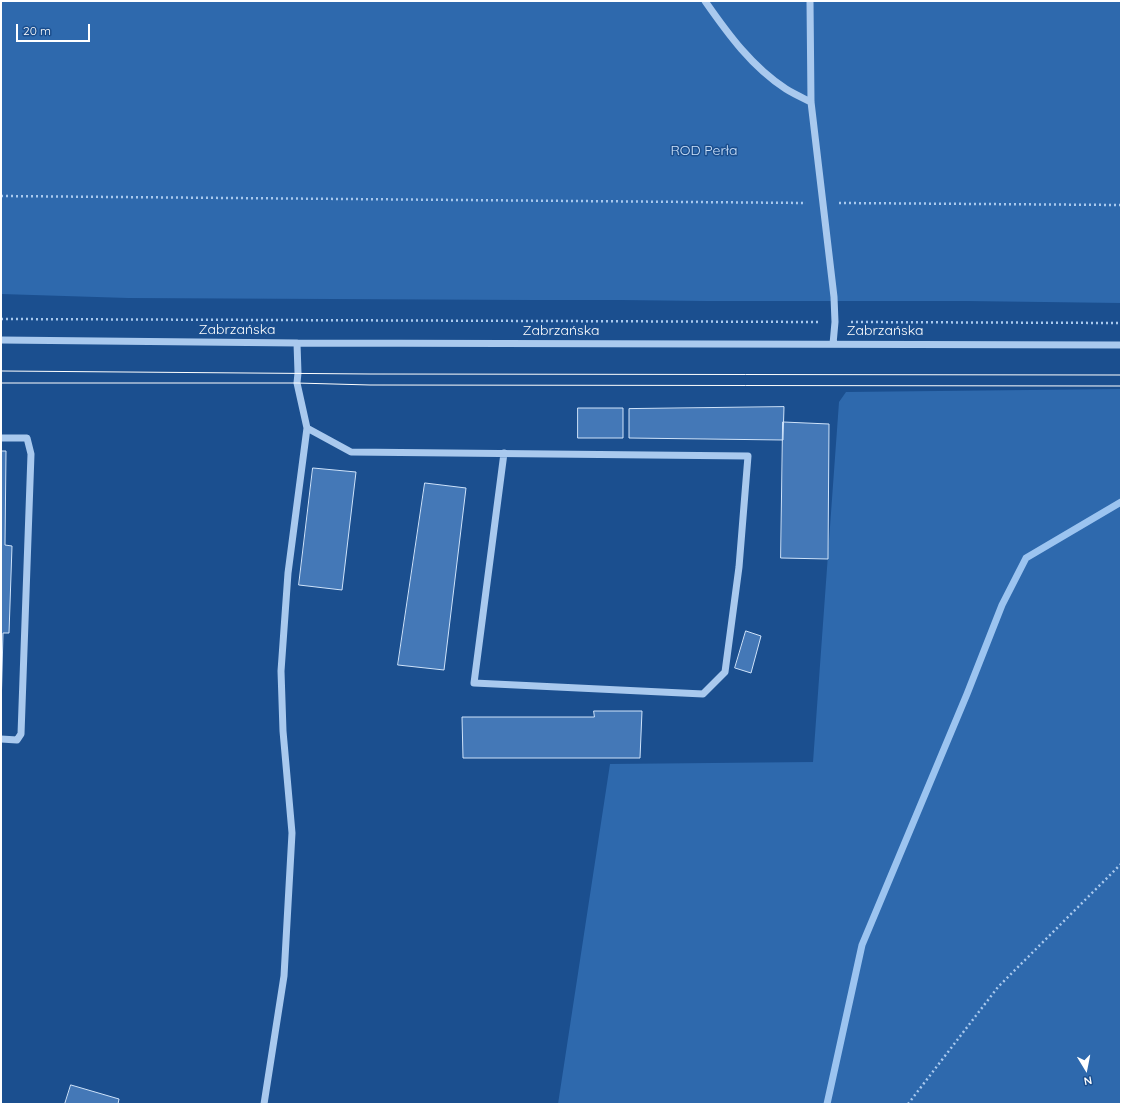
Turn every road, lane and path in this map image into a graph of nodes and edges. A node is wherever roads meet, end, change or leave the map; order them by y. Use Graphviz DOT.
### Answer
graph roads {
  1 [pos="705,1"];
  2 [pos="810,1"];
  3 [pos="811,102"];
  4 [pos="1,196"];
  5 [pos="824,203"];
  6 [pos="1121,205"];
  7 [pos="1,319"];
  8 [pos="835,322"];
  9 [pos="1121,323"];
  10 [pos="1,340"];
  11 [pos="297,343"];
  12 [pos="833,344"];
  13 [pos="1121,345"];
  14 [pos="307,428"];
  15 [pos="1,438"];
  16 [pos="504,453"];
  17 [pos="1,739"];
  18 [pos="1121,864"];
  19 [pos="264,1104"];
  20 [pos="908,1104"];
  1 -- 3 [label="street"];
  2 -- 3 [label="street"];
  3 -- 5 [label="street"];
  4 -- 5 [label="path"];
  5 -- 6 [label="path"];
  5 -- 8 [label="street"];
  7 -- 8 [label="path"];
  8 -- 9 [label="path"];
  8 -- 12 [label="street"];
  10 -- 11 [label="street, Zabrzańska"];
  11 -- 12 [label="street, Zabrzańska"];
  11 -- 14 [label="street"];
  12 -- 13 [label="street, Zabrzańska"];
  14 -- 16 [label="street"];
  14 -- 19 [label="street"];
  15 -- 17 [label="street"];
  16 -- 16 [label="street"];
  18 -- 20 [label="path"];
}
